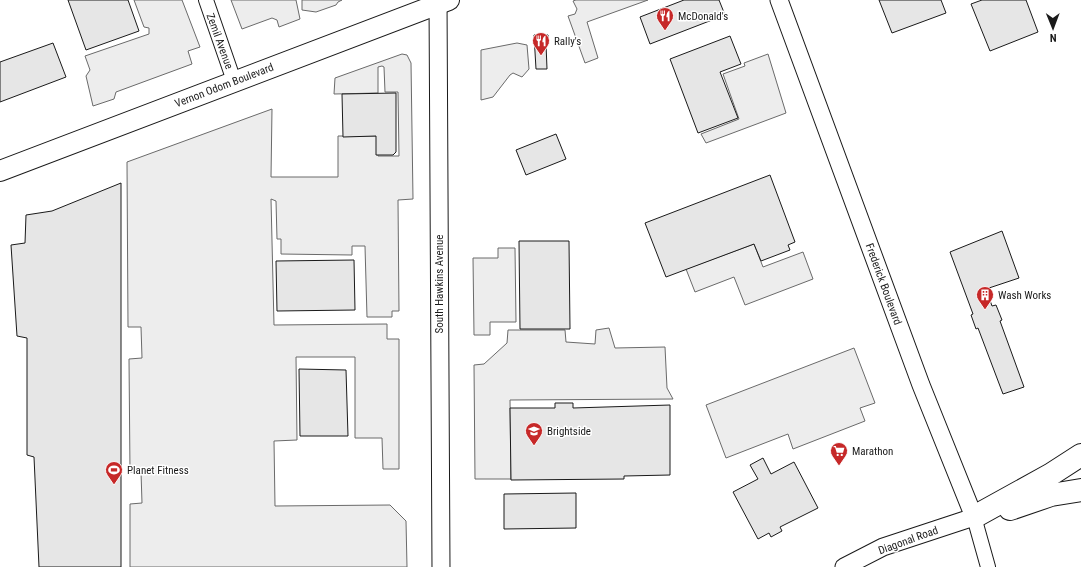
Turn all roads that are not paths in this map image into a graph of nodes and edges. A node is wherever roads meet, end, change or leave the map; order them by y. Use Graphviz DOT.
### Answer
graph roads {
  1 [pos="206,0"];
  2 [pos="779,0"];
  3 [pos="442,1"];
  4 [pos="234,81"];
  5 [pos="0,170"];
  6 [pos="1081,455"];
  7 [pos="1081,490"];
  8 [pos="974,517"];
  9 [pos="441,567"];
  10 [pos="844,567"];
  11 [pos="988,567"];
  1 -- 4 [label="street, Zemil Avenue"];
  2 -- 8 [label="street, Frederick Boulevard"];
  3 -- 4 [label="main road, Vernon Odom Boulevard"];
  3 -- 9 [label="street, South Hawkins Avenue"];
  4 -- 5 [label="main road, Vernon Odom Boulevard"];
  6 -- 8 [label="highway"];
  7 -- 8 [label="highway"];
  8 -- 10 [label="street, Diagonal Road"];
  8 -- 11 [label="street, Frederick Boulevard"];
}
